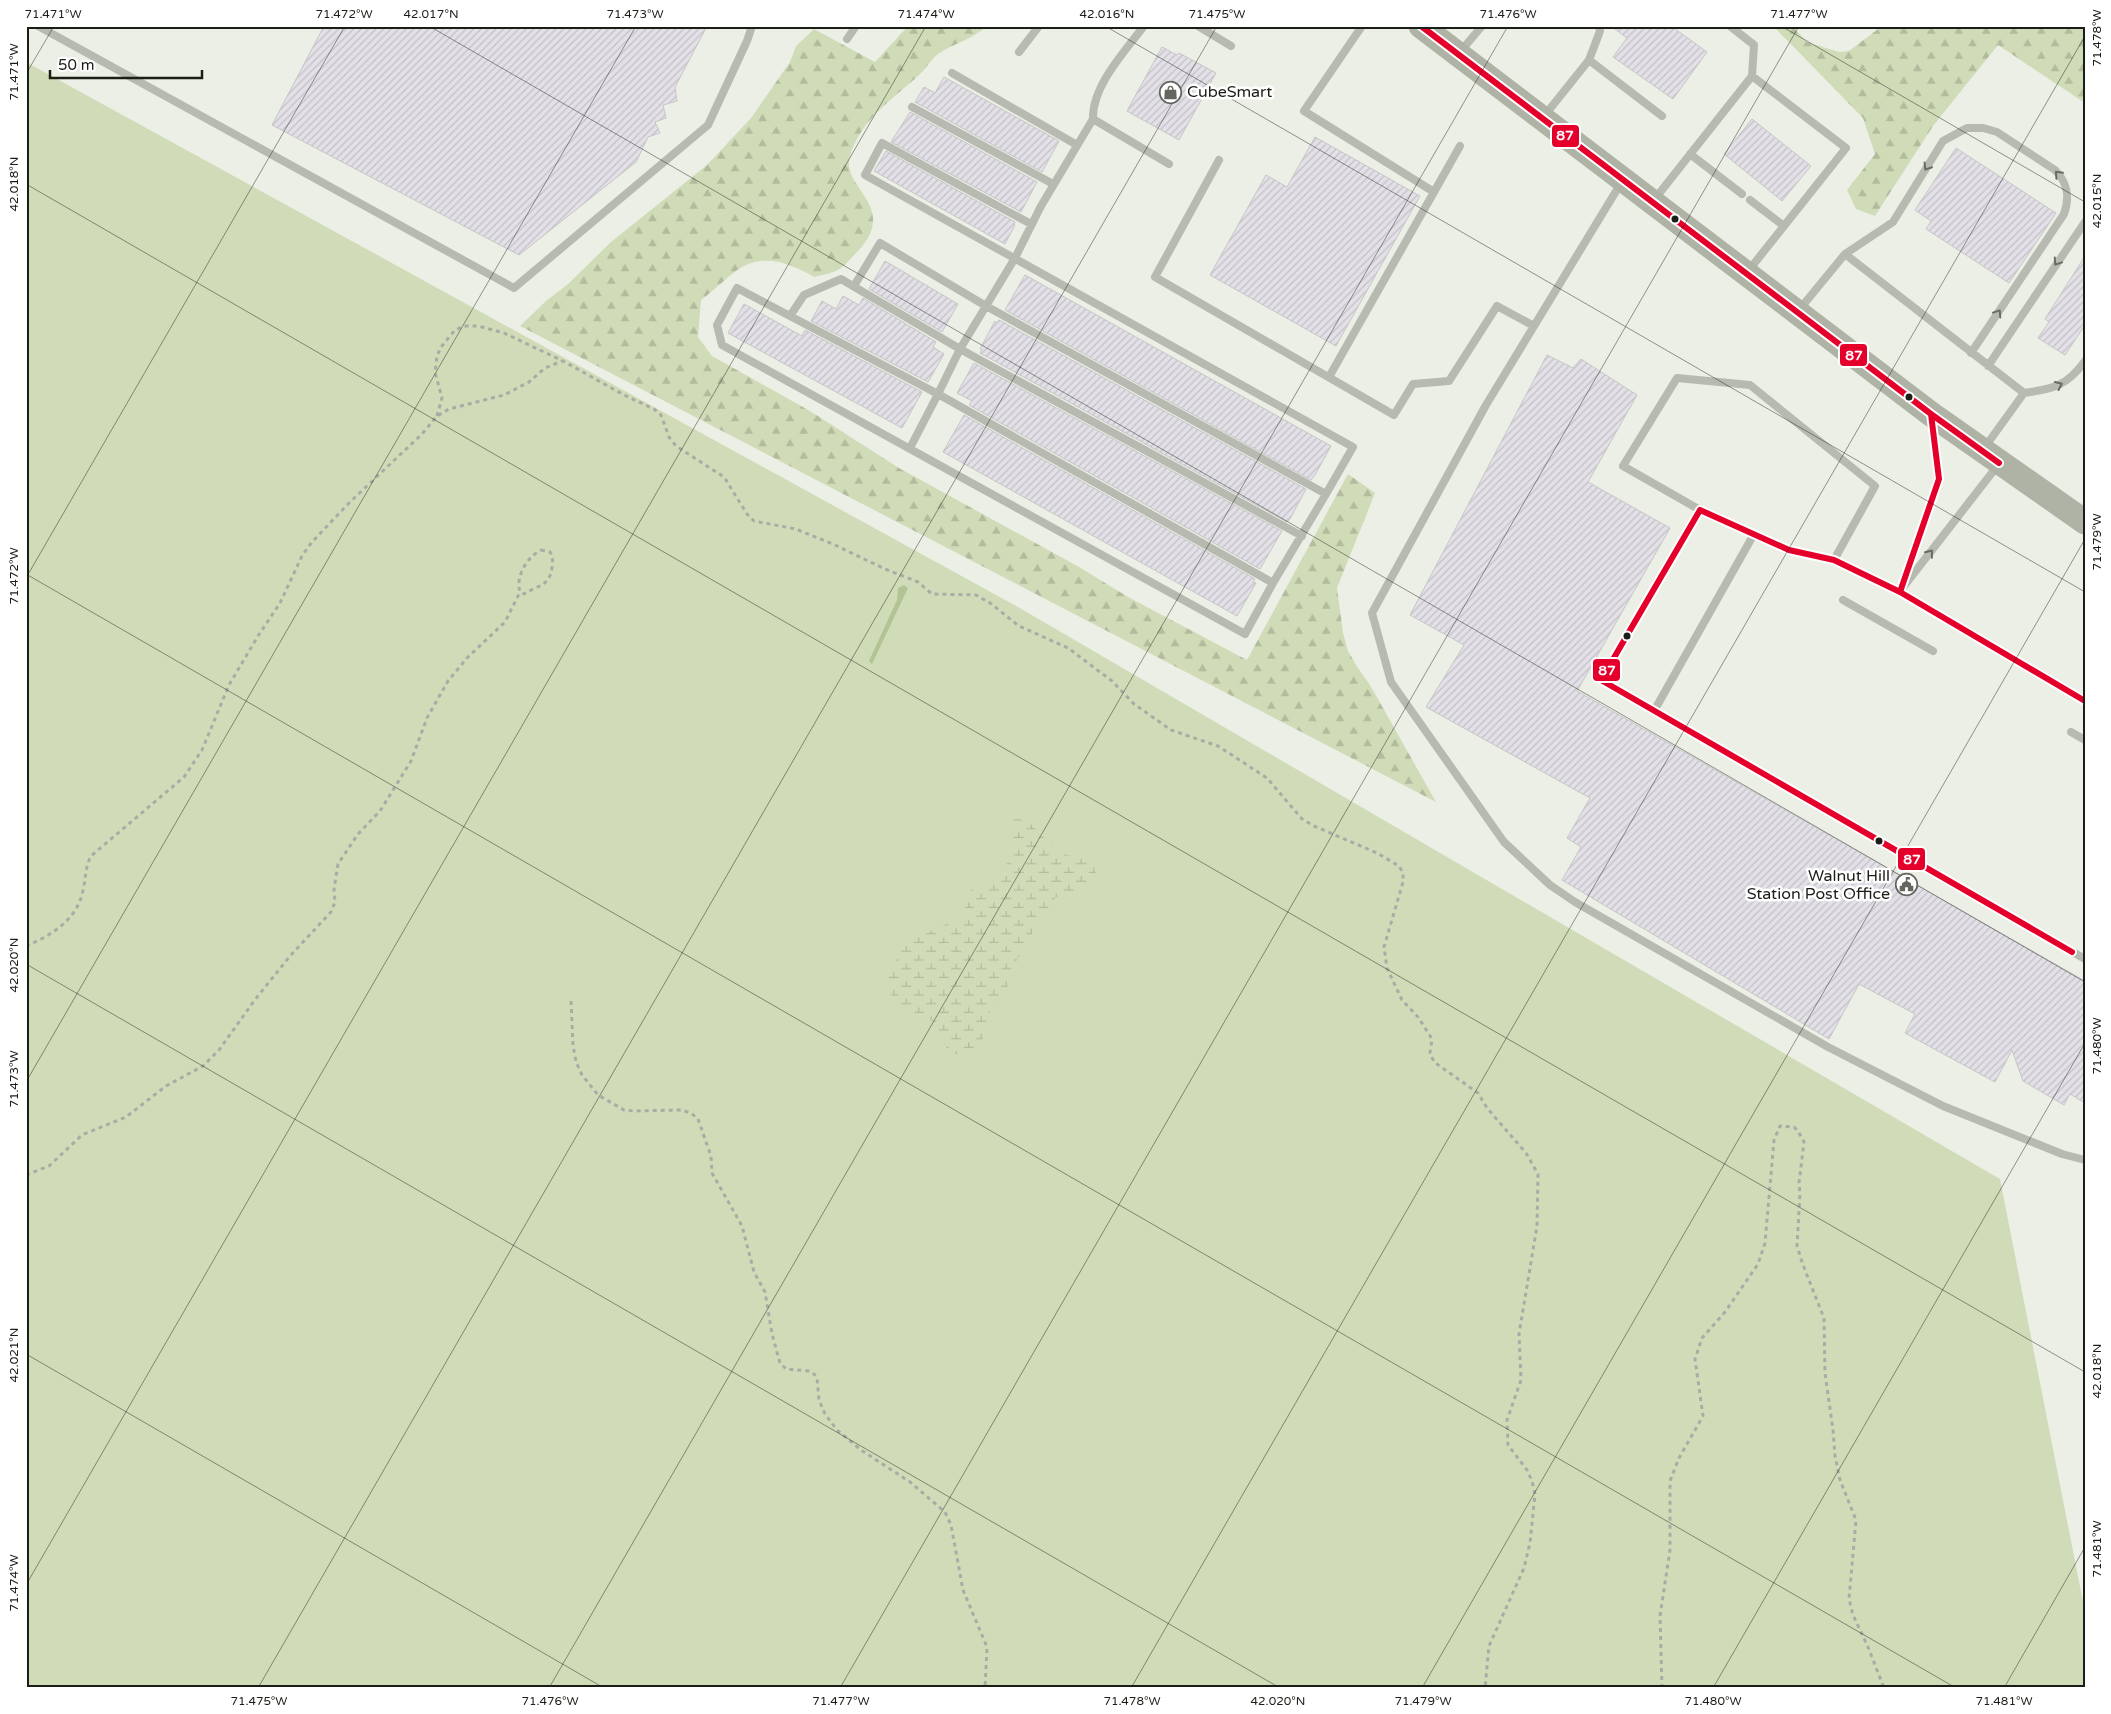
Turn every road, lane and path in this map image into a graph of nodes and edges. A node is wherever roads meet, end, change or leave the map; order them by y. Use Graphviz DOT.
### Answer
graph roads {
  1 [pos="38,26"];
  2 [pos="752,26"];
  3 [pos="856,26"];
  4 [pos="1039,26"];
  5 [pos="1144,26"];
  6 [pos="1198,26"];
  7 [pos="1362,26"];
  8 [pos="1421,26"];
  9 [pos="1482,26"];
  10 [pos="1599,26"];
  11 [pos="1730,26"];
  12 [pos="847,39"];
  13 [pos="1231,46"];
  14 [pos="1020,52"];
  15 [pos="1458,54"];
  16 [pos="1589,60"];
  17 [pos="952,73"];
  18 [pos="1752,76"];
  19 [pos="912,107"];
  20 [pos="1662,116"];
  21 [pos="1093,119"];
  22 [pos="1543,119"];
  23 [pos="1077,145"];
  24 [pos="1460,146"];
  25 [pos="1690,154"];
  26 [pos="1219,160"];
  27 [pos="1168,164"];
  28 [pos="1623,180"];
  29 [pos="1053,184"];
  30 [pos="1434,192"];
  31 [pos="1742,194"];
  32 [pos="1750,200"];
  33 [pos="1653,202"];
  34 [pos="2085,222"];
  35 [pos="1030,224"];
  36 [pos="1784,226"];
  37 [pos="1845,254"];
  38 [pos="1015,258"];
  39 [pos="1746,274"];
  40 [pos="854,286"];
  41 [pos="986,306"];
  42 [pos="1797,312"];
  43 [pos="790,316"];
  44 [pos="1534,326"];
  45 [pos="960,349"];
  46 [pos="1971,353"];
  47 [pos="563,360"];
  48 [pos="2085,361"];
  49 [pos="1988,366"];
  50 [pos="1329,377"];
  51 [pos="2024,393"];
  52 [pos="938,394"];
  53 [pos="1931,414"];
  54 [pos="437,416"];
  55 [pos="910,448"];
  56 [pos="1991,457"];
  57 [pos="1326,494"];
  58 [pos="1700,510"];
  59 [pos="2085,522"];
  60 [pos="1754,534"];
  61 [pos="1302,536"];
  62 [pos="1834,560"];
  63 [pos="1273,582"];
  64 [pos="520,592"];
  65 [pos="1900,592"];
  66 [pos="1843,600"];
  67 [pos="1934,651"];
  68 [pos="2085,702"];
  69 [pos="1654,710"];
  70 [pos="2071,732"];
  71 [pos="2085,740"];
  72 [pos="26,946"];
  73 [pos="2085,959"];
  74 [pos="571,1001"];
  75 [pos="2085,1160"];
  76 [pos="26,1175"];
  77 [pos="986,1688"];
  78 [pos="1485,1688"];
  79 [pos="1662,1688"];
  80 [pos="1884,1688"];
  1 -- 2 [label="lane"];
  3 -- 12 [label="lane"];
  4 -- 14 [label="lane"];
  5 -- 21 [label="lane"];
  6 -- 13 [label="lane"];
  7 -- 30 [label="lane"];
  8 -- 15 [label="main road"];
  9 -- 15 [label="lane"];
  10 -- 16 [label="lane"];
  11 -- 18 [label="lane"];
  15 -- 22 [label="main road"];
  16 -- 20 [label="lane"];
  16 -- 22 [label="lane"];
  17 -- 23 [label="lane"];
  18 -- 25 [label="lane"];
  18 -- 36 [label="lane"];
  19 -- 29 [label="lane"];
  21 -- 23 [label="lane"];
  21 -- 27 [label="lane"];
  22 -- 28 [label="main road"];
  23 -- 29 [label="lane"];
  24 -- 30 [label="lane"];
  25 -- 31 [label="lane"];
  25 -- 33 [label="lane"];
  26 -- 50 [label="lane"];
  28 -- 33 [label="main road"];
  28 -- 44 [label="lane"];
  29 -- 35 [label="lane"];
  30 -- 50 [label="lane"];
  32 -- 36 [label="lane"];
  33 -- 39 [label="main road"];
  34 -- 49 [label="lane, one-way"];
  35 -- 38 [label="lane"];
  35 -- 38 [label="lane"];
  36 -- 39 [label="lane"];
  37 -- 42 [label="lane"];
  37 -- 46 [label="lane"];
  46 -- 37 [label="lane, one-way"];
  38 -- 41 [label="lane"];
  38 -- 57 [label="lane"];
  39 -- 42 [label="main road"];
  40 -- 41 [label="lane"];
  40 -- 43 [label="lane"];
  40 -- 45 [label="lane"];
  41 -- 45 [label="lane"];
  41 -- 57 [label="lane"];
  42 -- 53 [label="main road"];
  43 -- 52 [label="lane"];
  43 -- 55 [label="lane"];
  44 -- 50 [label="lane"];
  44 -- 75 [label="lane"];
  45 -- 52 [label="lane"];
  45 -- 61 [label="lane"];
  46 -- 49 [label="lane"];
  47 -- 54 [label="path"];
  47 -- 54 [label="path"];
  47 -- 78 [label="path"];
  51 -- 48 [label="lane, one-way"];
  49 -- 51 [label="lane"];
  51 -- 56 [label="lane"];
  52 -- 55 [label="lane"];
  52 -- 63 [label="lane"];
  53 -- 56 [label="main road"];
  53 -- 65 [label="lane"];
  54 -- 72 [label="path"];
  55 -- 63 [label="lane"];
  56 -- 59 [label="main road"];
  65 -- 56 [label="lane, one-way"];
  57 -- 61 [label="lane"];
  58 -- 60 [label="lane"];
  58 -- 62 [label="lane"];
  58 -- 69 [label="lane"];
  60 -- 62 [label="lane"];
  60 -- 69 [label="lane"];
  61 -- 63 [label="lane"];
  62 -- 65 [label="lane"];
  64 -- 64 [label="path"];
  64 -- 76 [label="path"];
  65 -- 68 [label="lane"];
  66 -- 67 [label="lane"];
  69 -- 73 [label="lane"];
  70 -- 71 [label="lane"];
  74 -- 77 [label="path"];
  79 -- 80 [label="path"];
}
